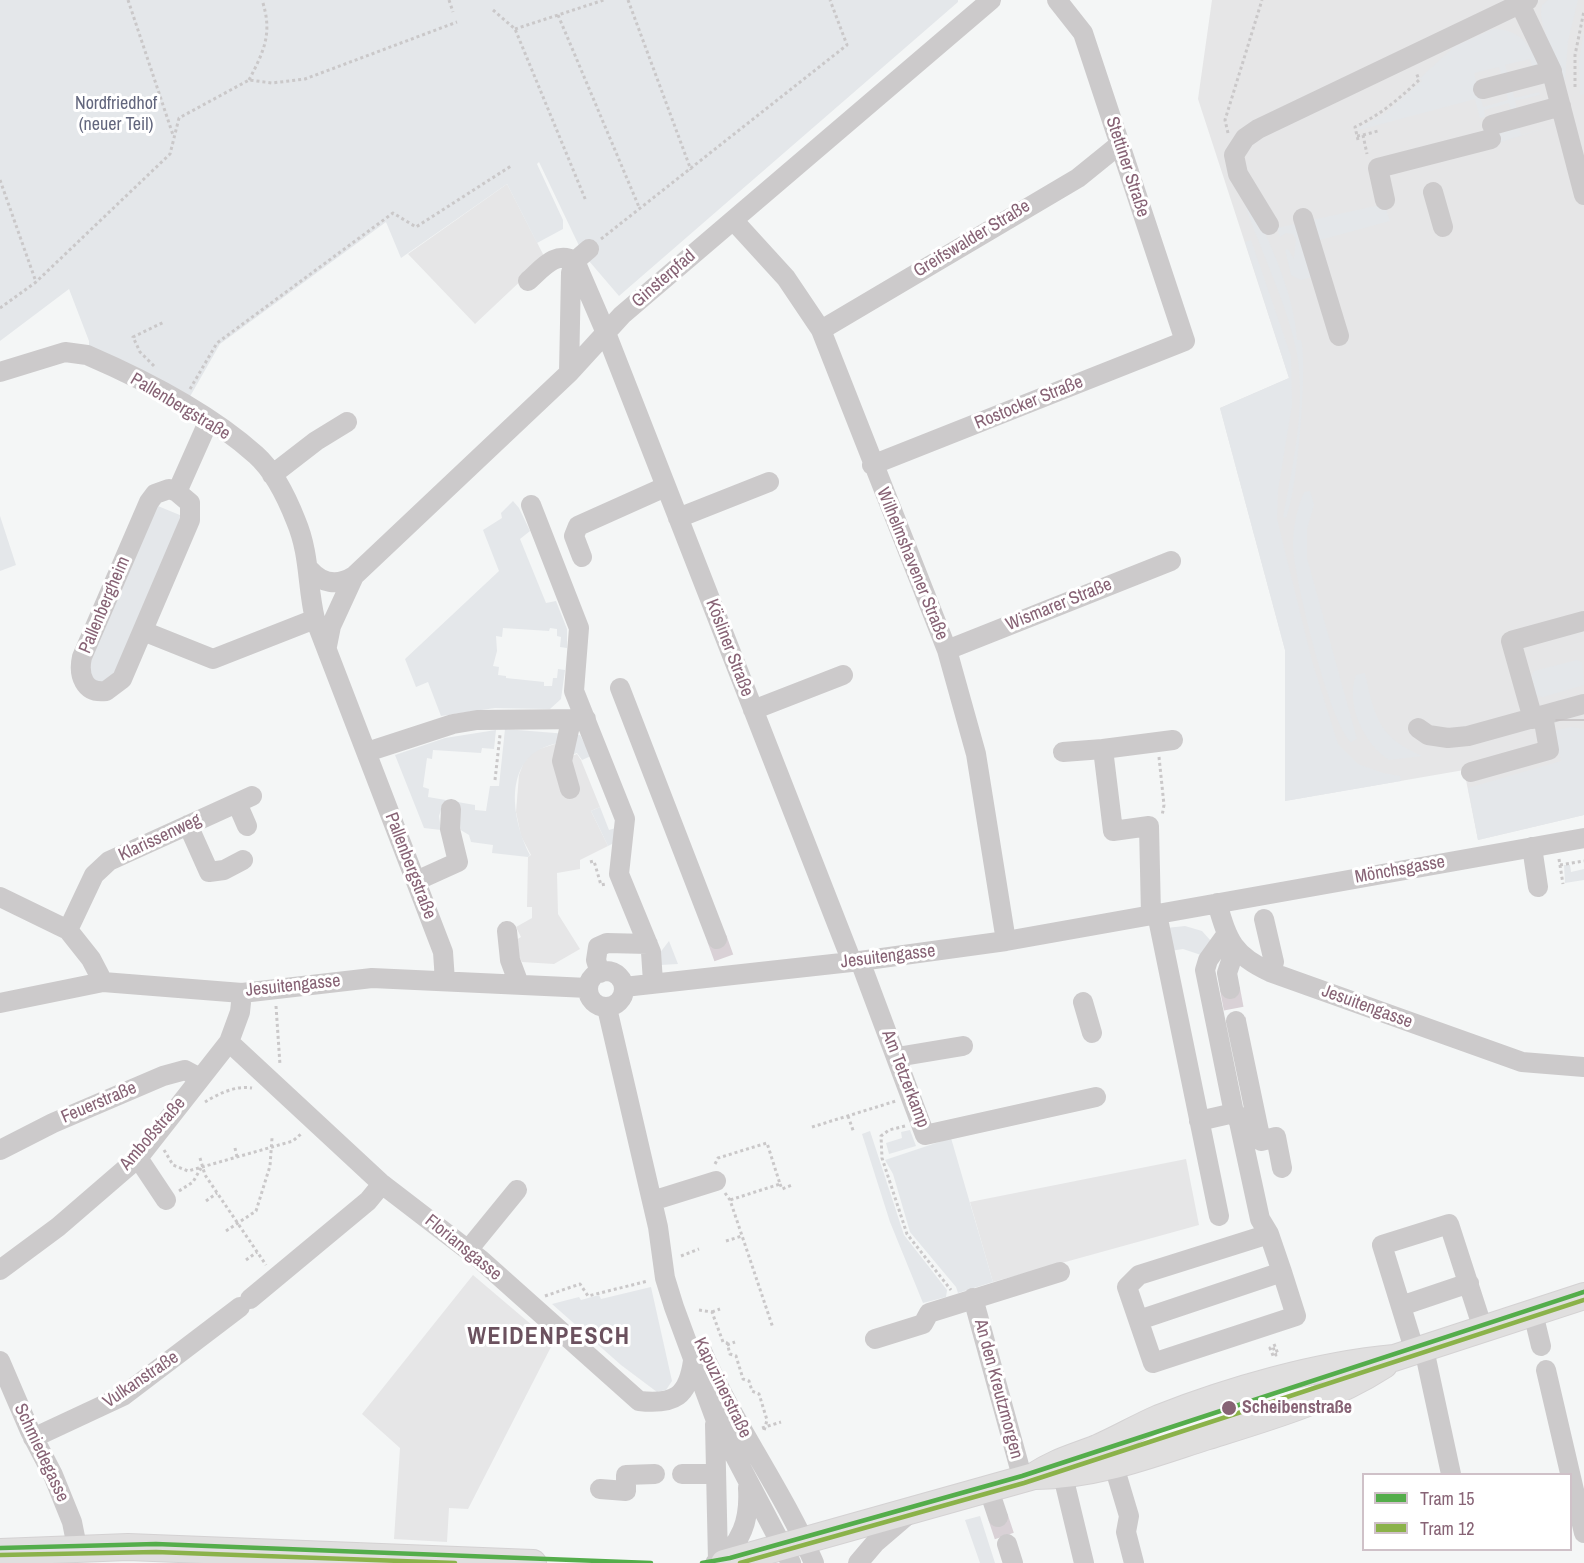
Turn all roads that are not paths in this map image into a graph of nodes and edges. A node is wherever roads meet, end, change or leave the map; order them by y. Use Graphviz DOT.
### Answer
graph roads {
  1 [pos="991,0"];
  2 [pos="1057,0"];
  3 [pos="1524,2"];
  4 [pos="1552,71"];
  5 [pos="1483,89"];
  6 [pos="1561,106"];
  7 [pos="1120,144"];
  8 [pos="1566,171"];
  9 [pos="1433,192"];
  10 [pos="1584,196"];
  11 [pos="1385,200"];
  12 [pos="1303,218"];
  13 [pos="734,220"];
  14 [pos="1269,225"];
  15 [pos="1443,227"];
  16 [pos="582,255"];
  17 [pos="528,281"];
  18 [pos="821,330"];
  19 [pos="606,333"];
  20 [pos="1339,336"];
  21 [pos="1185,342"];
  22 [pos="0,372"];
  23 [pos="569,373"];
  24 [pos="209,420"];
  25 [pos="347,422"];
  26 [pos="872,465"];
  27 [pos="272,475"];
  28 [pos="769,482"];
  29 [pos="665,487"];
  30 [pos="177,492"];
  31 [pos="531,506"];
  32 [pos="678,518"];
  33 [pos="582,558"];
  34 [pos="1171,561"];
  35 [pos="310,570"];
  36 [pos="354,576"];
  37 [pos="315,619"];
  38 [pos="1584,621"];
  39 [pos="143,631"];
  40 [pos="327,646"];
  41 [pos="947,650"];
  42 [pos="843,675"];
  43 [pos="620,687"];
  44 [pos="1584,704"];
  45 [pos="753,710"];
  46 [pos="1538,717"];
  47 [pos="579,720"];
  48 [pos="1418,728"];
  49 [pos="1165,741"];
  50 [pos="1103,749"];
  51 [pos="367,752"];
  52 [pos="1063,752"];
  53 [pos="1471,772"];
  54 [pos="570,789"];
  55 [pos="452,809"];
  56 [pos="188,825"];
  57 [pos="247,826"];
  58 [pos="1584,838"];
  59 [pos="1532,847"];
  60 [pos="243,860"];
  61 [pos="1137,860"];
  62 [pos="416,881"];
  63 [pos="1546,883"];
  64 [pos="1149,885"];
  65 [pos="0,897"];
  66 [pos="1217,903"];
  67 [pos="1154,914"];
  68 [pos="1264,918"];
  69 [pos="68,930"];
  70 [pos="507,931"];
  71 [pos="717,939"];
  72 [pos="1006,941"];
  73 [pos="1230,942"];
  74 [pos="648,944"];
  75 [pos="856,962"];
  76 [pos="1270,972"];
  77 [pos="594,980"];
  78 [pos="445,981"];
  79 [pos="103,982"];
  80 [pos="653,982"];
  81 [pos="519,984"];
  82 [pos="624,987"];
  83 [pos="1230,989"];
  84 [pos="242,993"];
  85 [pos="1083,1002"];
  86 [pos="0,1003"];
  87 [pos="607,1008"];
  88 [pos="1236,1021"];
  89 [pos="1092,1033"];
  90 [pos="229,1042"];
  91 [pos="963,1046"];
  92 [pos="897,1058"];
  93 [pos="1584,1067"];
  94 [pos="200,1078"];
  95 [pos="1096,1097"];
  96 [pos="1234,1113"];
  97 [pos="1199,1121"];
  98 [pos="0,1150"];
  99 [pos="138,1158"];
  100 [pos="1282,1168"];
  101 [pos="718,1176"];
  102 [pos="382,1184"];
  103 [pos="517,1190"];
  104 [pos="166,1200"];
  105 [pos="652,1201"];
  106 [pos="1219,1216"];
  107 [pos="658,1227"];
  108 [pos="1269,1234"];
  109 [pos="468,1250"];
  110 [pos="0,1270"];
  111 [pos="1060,1272"];
  112 [pos="1282,1272"];
  113 [pos="1468,1283"];
  114 [pos="1584,1296"];
  115 [pos="964,1301"];
  116 [pos="1401,1306"];
  117 [pos="1533,1313"];
  118 [pos="1139,1320"];
  119 [pos="1483,1329"];
  120 [pos="875,1339"];
  121 [pos="1540,1346"];
  122 [pos="1411,1353"];
  123 [pos="0,1361"];
  124 [pos="693,1361"];
  125 [pos="1546,1370"];
  126 [pos="715,1418"];
  127 [pos="33,1438"];
  128 [pos="1114,1466"];
  129 [pos="1452,1473"];
  130 [pos="1570,1473"];
  131 [pos="655,1474"];
  132 [pos="682,1474"];
  133 [pos="716,1474"];
  134 [pos="1063,1476"];
  135 [pos="1029,1478"];
  136 [pos="747,1482"];
  137 [pos="1572,1482"];
  138 [pos="600,1489"];
  139 [pos="989,1490"];
  140 [pos="910,1513"];
  141 [pos="998,1517"];
  142 [pos="1584,1533"];
  143 [pos="77,1547"];
  144 [pos="0,1552"];
  145 [pos="798,1554"];
  146 [pos="219,1557"];
  147 [pos="719,1562"];
  148 [pos="526,1563"];
  149 [pos="533,1563"];
  150 [pos="858,1563"];
  151 [pos="1084,1563"];
  152 [pos="1134,1563"];
  1 -- 13 [label="street, Ginsterpfad"];
  2 -- 7 [label="street, Stettiner Straße"];
  3 -- 4 [label="street"];
  3 -- 14 [label="street"];
  4 -- 5 [label="street"];
  4 -- 6 [label="street"];
  6 -- 10 [label="street"];
  6 -- 11 [label="street"];
  7 -- 18 [label="street, Greifswalder Straße"];
  7 -- 21 [label="street, Stettiner Straße"];
  8 -- 10 [label="street"];
  9 -- 15 [label="street"];
  12 -- 20 [label="street"];
  13 -- 18 [label="street, Wilhelmshavener Straße"];
  13 -- 19 [label="street, Ginsterpfad"];
  16 -- 17 [label="street"];
  16 -- 19 [label="street, Kösliner Straße"];
  16 -- 23 [label="street"];
  18 -- 26 [label="street, Wilhelmshavener Straße"];
  19 -- 23 [label="street, Ginsterpfad"];
  19 -- 29 [label="street, Kösliner Straße"];
  21 -- 26 [label="street, Rostocker Straße"];
  22 -- 24 [label="street, Pallenbergstraße"];
  23 -- 36 [label="street, Ginsterpfad"];
  24 -- 27 [label="street, Pallenbergstraße"];
  24 -- 30 [label="street"];
  25 -- 27 [label="street"];
  26 -- 41 [label="street, Wilhelmshavener Straße"];
  27 -- 35 [label="street, Pallenbergstraße"];
  28 -- 32 [label="street"];
  29 -- 32 [label="street, Kösliner Straße"];
  29 -- 33 [label="street"];
  30 -- 39 [label="street, Pallenbergheim"];
  30 -- 39 [label="street, Pallenbergheim"];
  31 -- 47 [label="street"];
  32 -- 45 [label="street, Kösliner Straße"];
  34 -- 41 [label="street, Wismarer Straße"];
  35 -- 36 [label="street"];
  35 -- 37 [label="street, Pallenbergstraße"];
  36 -- 40 [label="street, Ginsterpfad"];
  37 -- 39 [label="street"];
  37 -- 40 [label="street, Pallenbergstraße"];
  38 -- 46 [label="street"];
  40 -- 51 [label="street, Pallenbergstraße"];
  41 -- 72 [label="street, Wilhelmshavener Straße"];
  42 -- 45 [label="street"];
  43 -- 71 [label="street"];
  44 -- 46 [label="street"];
  45 -- 75 [label="street, Kösliner Straße"];
  46 -- 48 [label="street"];
  46 -- 53 [label="street"];
  47 -- 51 [label="street"];
  47 -- 54 [label="street"];
  47 -- 74 [label="street"];
  49 -- 50 [label="street"];
  50 -- 52 [label="street"];
  50 -- 64 [label="street"];
  51 -- 62 [label="street, Pallenbergstraße"];
  55 -- 62 [label="street"];
  56 -- 57 [label="street, Klarissenweg"];
  56 -- 60 [label="street"];
  56 -- 69 [label="street, Klarissenweg"];
  58 -- 59 [label="street, Mönchsgasse"];
  59 -- 63 [label="street"];
  59 -- 66 [label="street, Mönchsgasse"];
  61 -- 64 [label="street"];
  62 -- 78 [label="street, Pallenbergstraße"];
  64 -- 67 [label="street"];
  65 -- 69 [label="street"];
  66 -- 67 [label="street, Jesuitengasse"];
  66 -- 73 [label="street"];
  67 -- 72 [label="street, Jesuitengasse"];
  67 -- 97 [label="street"];
  68 -- 76 [label="street"];
  69 -- 79 [label="street"];
  70 -- 81 [label="street"];
  72 -- 75 [label="street, Jesuitengasse"];
  73 -- 76 [label="street, Jesuitengasse"];
  73 -- 83 [label="street"];
  73 -- 96 [label="street"];
  74 -- 77 [label="street"];
  74 -- 80 [label="street"];
  75 -- 80 [label="street, Jesuitengasse"];
  75 -- 92 [label="street, Am Tetzerkamp"];
  76 -- 93 [label="street, Jesuitengasse"];
  77 -- 81 [label="street, Jesuitengasse"];
  77 -- 82 [label="street"];
  77 -- 87 [label="street"];
  78 -- 81 [label="street, Jesuitengasse"];
  78 -- 84 [label="street, Jesuitengasse"];
  79 -- 84 [label="street, Jesuitengasse"];
  79 -- 86 [label="street, Jesuitengasse"];
  80 -- 82 [label="street, Jesuitengasse"];
  82 -- 87 [label="street"];
  84 -- 90 [label="street, Amboßstraße"];
  85 -- 89 [label="street"];
  87 -- 105 [label="street, Kapuzinerstraße"];
  88 -- 100 [label="street"];
  90 -- 94 [label="street, Amboßstraße"];
  90 -- 102 [label="street, Floriansgasse"];
  91 -- 92 [label="street"];
  92 -- 95 [label="street, Am Tetzerkamp"];
  94 -- 98 [label="street, Feuerstraße"];
  94 -- 99 [label="street, Amboßstraße"];
  96 -- 97 [label="street"];
  96 -- 108 [label="street"];
  97 -- 106 [label="street"];
  99 -- 104 [label="street"];
  99 -- 110 [label="street, Amboßstraße"];
  101 -- 105 [label="street"];
  102 -- 109 [label="street, Floriansgasse"];
  102 -- 127 [label="street, Vulkanstraße"];
  103 -- 109 [label="street"];
  105 -- 107 [label="street, Kapuzinerstraße"];
  107 -- 124 [label="street, Kapuzinerstraße"];
  107 -- 145 [label="street, Kapuzinerstraße"];
  108 -- 112 [label="street"];
  108 -- 118 [label="street"];
  109 -- 124 [label="street, Floriansgasse"];
  111 -- 115 [label="street, An den Kreutzmorgen"];
  112 -- 118 [label="street"];
  112 -- 118 [label="street"];
  113 -- 116 [label="street"];
  113 -- 116 [label="street"];
  113 -- 119 [label="street"];
  114 -- 117 [label="main road"];
  115 -- 120 [label="street, An den Kreutzmorgen"];
  115 -- 135 [label="street, An den Kreutzmorgen"];
  116 -- 122 [label="street"];
  117 -- 119 [label="main road"];
  117 -- 121 [label="street"];
  119 -- 122 [label="main road"];
  122 -- 128 [label="main road"];
  122 -- 129 [label="street"];
  122 -- 135 [label="main road"];
  123 -- 127 [label="street, Schmiedegasse"];
  124 -- 126 [label="street, Kapuzinerstraße"];
  125 -- 130 [label="street"];
  126 -- 133 [label="street"];
  126 -- 136 [label="street, Kapuzinerstraße"];
  127 -- 143 [label="street, Schmiedegasse"];
  128 -- 134 [label="main road"];
  128 -- 152 [label="street"];
  131 -- 138 [label="street"];
  132 -- 133 [label="street"];
  133 -- 147 [label="street"];
  134 -- 135 [label="main road"];
  134 -- 151 [label="street"];
  135 -- 139 [label="main road"];
  136 -- 145 [label="street, Kapuzinerstraße"];
  136 -- 147 [label="street, Kapuzinerstraße"];
  137 -- 142 [label="street"];
  139 -- 140 [label="main road"];
  139 -- 141 [label="street"];
  140 -- 145 [label="main road"];
  140 -- 150 [label="street"];
  143 -- 144 [label="main road"];
  143 -- 146 [label="main road"];
  145 -- 147 [label="main road"];
  146 -- 148 [label="main road"];
  148 -- 149 [label="main road"];
}
